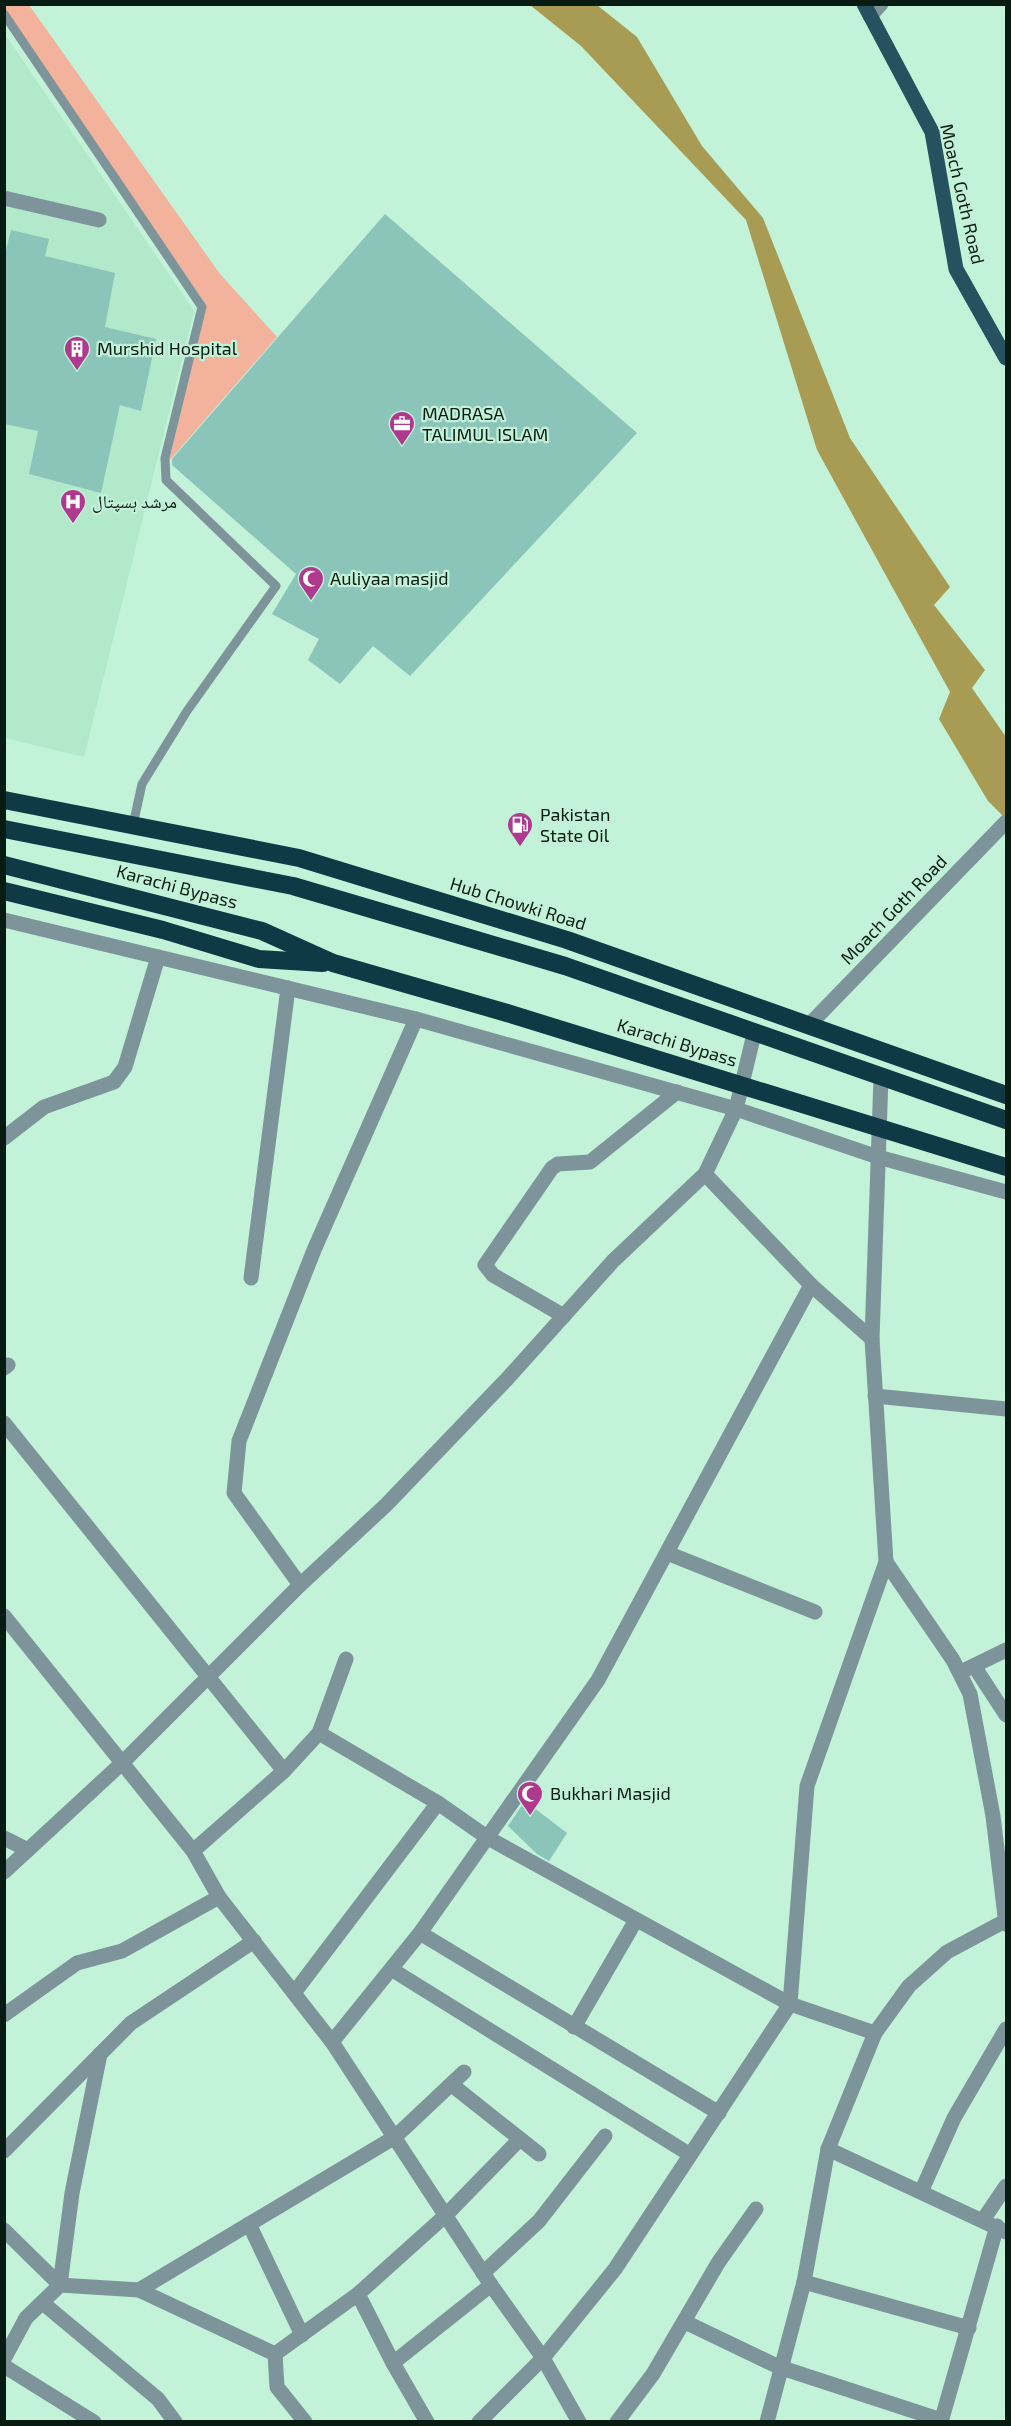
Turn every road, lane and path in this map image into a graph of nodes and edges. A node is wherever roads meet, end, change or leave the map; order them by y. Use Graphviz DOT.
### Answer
graph roads {
  1 [pos="881,4"];
  2 [pos="867,10"];
  3 [pos="4,14"];
  4 [pos="4,198"];
  5 [pos="99,220"];
  6 [pos="1006,358"];
  7 [pos="4,800"];
  8 [pos="1005,824"];
  9 [pos="133,825"];
  10 [pos="4,829"];
  11 [pos="4,865"];
  12 [pos="4,891"];
  13 [pos="4,920"];
  14 [pos="158,957"];
  15 [pos="333,963"];
  16 [pos="288,988"];
  17 [pos="416,1019"];
  18 [pos="809,1025"];
  19 [pos="754,1034"];
  20 [pos="881,1077"];
  21 [pos="742,1085"];
  22 [pos="677,1092"];
  23 [pos="1006,1095"];
  24 [pos="736,1109"];
  25 [pos="1006,1120"];
  26 [pos="880,1127"];
  27 [pos="4,1138"];
  28 [pos="878,1157"];
  29 [pos="1006,1167"];
  30 [pos="705,1174"];
  31 [pos="1006,1192"];
  32 [pos="251,1278"];
  33 [pos="811,1285"];
  34 [pos="564,1316"];
  35 [pos="872,1339"];
  36 [pos="875,1396"];
  37 [pos="1006,1409"];
  38 [pos="4,1423"];
  39 [pos="667,1553"];
  40 [pos="886,1562"];
  41 [pos="300,1585"];
  42 [pos="815,1612"];
  43 [pos="4,1616"];
  44 [pos="1006,1650"];
  45 [pos="346,1659"];
  46 [pos="974,1666"];
  47 [pos="959,1673"];
  48 [pos="210,1677"];
  49 [pos="1006,1715"];
  50 [pos="319,1733"];
  51 [pos="121,1764"];
  52 [pos="284,1771"];
  53 [pos="438,1803"];
  54 [pos="4,1838"];
  55 [pos="488,1838"];
  56 [pos="28,1850"];
  57 [pos="193,1851"];
  58 [pos="4,1872"];
  59 [pos="219,1897"];
  60 [pos="636,1920"];
  61 [pos="1006,1922"];
  62 [pos="420,1933"];
  63 [pos="254,1941"];
  64 [pos="391,1969"];
  65 [pos="294,1993"];
  66 [pos="790,2004"];
  67 [pos="4,2015"];
  68 [pos="574,2027"];
  69 [pos="1006,2029"];
  70 [pos="875,2033"];
  71 [pos="332,2042"];
  72 [pos="100,2054"];
  73 [pos="464,2072"];
  74 [pos="452,2085"];
  75 [pos="719,2113"];
  76 [pos="605,2136"];
  77 [pos="395,2137"];
  78 [pos="520,2139"];
  79 [pos="828,2150"];
  80 [pos="4,2151"];
  81 [pos="540,2154"];
  82 [pos="689,2154"];
  83 [pos="1006,2186"];
  84 [pos="921,2192"];
  85 [pos="756,2209"];
  86 [pos="446,2215"];
  87 [pos="249,2224"];
  88 [pos="995,2226"];
  89 [pos="4,2230"];
  90 [pos="487,2279"];
  91 [pos="804,2282"];
  92 [pos="60,2285"];
  93 [pos="140,2290"];
  94 [pos="358,2294"];
  95 [pos="44,2304"];
  96 [pos="684,2322"];
  97 [pos="969,2328"];
  98 [pos="302,2335"];
  99 [pos="275,2354"];
  100 [pos="543,2358"];
  101 [pos="4,2359"];
  102 [pos="393,2363"];
  103 [pos="4,2366"];
  104 [pos="779,2367"];
  105 [pos="94,2421"];
  106 [pos="175,2421"];
  107 [pos="305,2421"];
  108 [pos="427,2421"];
  109 [pos="479,2421"];
  110 [pos="579,2421"];
  111 [pos="617,2421"];
  112 [pos="767,2421"];
  113 [pos="941,2421"];
  1 -- 2 [label="street"];
  2 -- 6 [label="main road, Moach Goth Road"];
  3 -- 9 [label="lane"];
  4 -- 5 [label="street"];
  7 -- 9 [label="highway, Hub Chowki Road"];
  8 -- 18 [label="street, Moach Goth Road"];
  9 -- 18 [label="highway, Hub Chowki Road"];
  10 -- 19 [label="highway"];
  11 -- 15 [label="highway, Karachi Bypass"];
  12 -- 15 [label="highway, Karachi Bypass"];
  13 -- 14 [label="street"];
  14 -- 16 [label="street"];
  14 -- 27 [label="street"];
  15 -- 21 [label="highway, Karachi Bypass"];
  16 -- 17 [label="street"];
  16 -- 32 [label="street"];
  17 -- 22 [label="street"];
  17 -- 41 [label="street"];
  18 -- 23 [label="highway, Hub Chowki Road"];
  19 -- 20 [label="highway"];
  19 -- 21 [label="street"];
  20 -- 25 [label="highway"];
  20 -- 26 [label="street"];
  21 -- 24 [label="street"];
  21 -- 26 [label="highway, Karachi Bypass"];
  22 -- 24 [label="street"];
  22 -- 34 [label="street"];
  24 -- 28 [label="street"];
  24 -- 30 [label="street"];
  26 -- 28 [label="street"];
  26 -- 29 [label="highway, Karachi Bypass"];
  28 -- 31 [label="street"];
  28 -- 35 [label="street"];
  30 -- 33 [label="street"];
  30 -- 34 [label="street"];
  33 -- 35 [label="street"];
  33 -- 39 [label="street"];
  34 -- 41 [label="street"];
  35 -- 36 [label="street"];
  36 -- 37 [label="street"];
  36 -- 40 [label="street"];
  38 -- 48 [label="street"];
  39 -- 42 [label="street"];
  39 -- 55 [label="street"];
  40 -- 47 [label="street"];
  40 -- 66 [label="street"];
  41 -- 48 [label="street"];
  43 -- 51 [label="street"];
  44 -- 46 [label="street"];
  45 -- 50 [label="street"];
  46 -- 47 [label="street"];
  46 -- 49 [label="street"];
  47 -- 61 [label="street"];
  48 -- 51 [label="street"];
  48 -- 52 [label="street"];
  50 -- 52 [label="street"];
  50 -- 53 [label="street"];
  51 -- 56 [label="street"];
  51 -- 57 [label="street"];
  52 -- 57 [label="street"];
  53 -- 55 [label="street"];
  53 -- 65 [label="street"];
  54 -- 56 [label="street"];
  55 -- 60 [label="street"];
  55 -- 62 [label="street"];
  56 -- 58 [label="street"];
  57 -- 59 [label="street"];
  59 -- 63 [label="street"];
  59 -- 67 [label="street"];
  60 -- 66 [label="street"];
  60 -- 68 [label="street"];
  61 -- 70 [label="street"];
  62 -- 64 [label="street"];
  62 -- 68 [label="street"];
  63 -- 65 [label="street"];
  63 -- 72 [label="street"];
  64 -- 71 [label="street"];
  64 -- 82 [label="street"];
  65 -- 71 [label="street"];
  66 -- 70 [label="street"];
  66 -- 75 [label="street"];
  68 -- 75 [label="street"];
  69 -- 84 [label="street"];
  70 -- 79 [label="street"];
  71 -- 77 [label="street"];
  72 -- 80 [label="street"];
  72 -- 92 [label="street"];
  73 -- 74 [label="street"];
  74 -- 77 [label="street"];
  74 -- 78 [label="street"];
  75 -- 82 [label="street"];
  76 -- 90 [label="street"];
  77 -- 86 [label="street"];
  77 -- 87 [label="street"];
  78 -- 81 [label="street"];
  78 -- 86 [label="street"];
  79 -- 84 [label="street"];
  79 -- 91 [label="street"];
  82 -- 100 [label="street"];
  83 -- 88 [label="street"];
  84 -- 88 [label="street"];
  85 -- 96 [label="street"];
  86 -- 90 [label="street"];
  86 -- 94 [label="street"];
  87 -- 93 [label="street"];
  87 -- 98 [label="street"];
  88 -- 97 [label="street"];
  89 -- 92 [label="street"];
  90 -- 100 [label="street"];
  90 -- 102 [label="street"];
  91 -- 97 [label="street"];
  91 -- 104 [label="street"];
  92 -- 93 [label="street"];
  92 -- 95 [label="street"];
  93 -- 99 [label="street"];
  94 -- 98 [label="street"];
  94 -- 102 [label="street"];
  95 -- 101 [label="street"];
  95 -- 106 [label="street"];
  96 -- 104 [label="street"];
  96 -- 111 [label="street"];
  97 -- 113 [label="street"];
  98 -- 99 [label="street"];
  99 -- 107 [label="street"];
  100 -- 109 [label="street"];
  100 -- 110 [label="street"];
  102 -- 108 [label="street"];
  103 -- 105 [label="street"];
  104 -- 112 [label="street"];
  104 -- 113 [label="street"];
}
